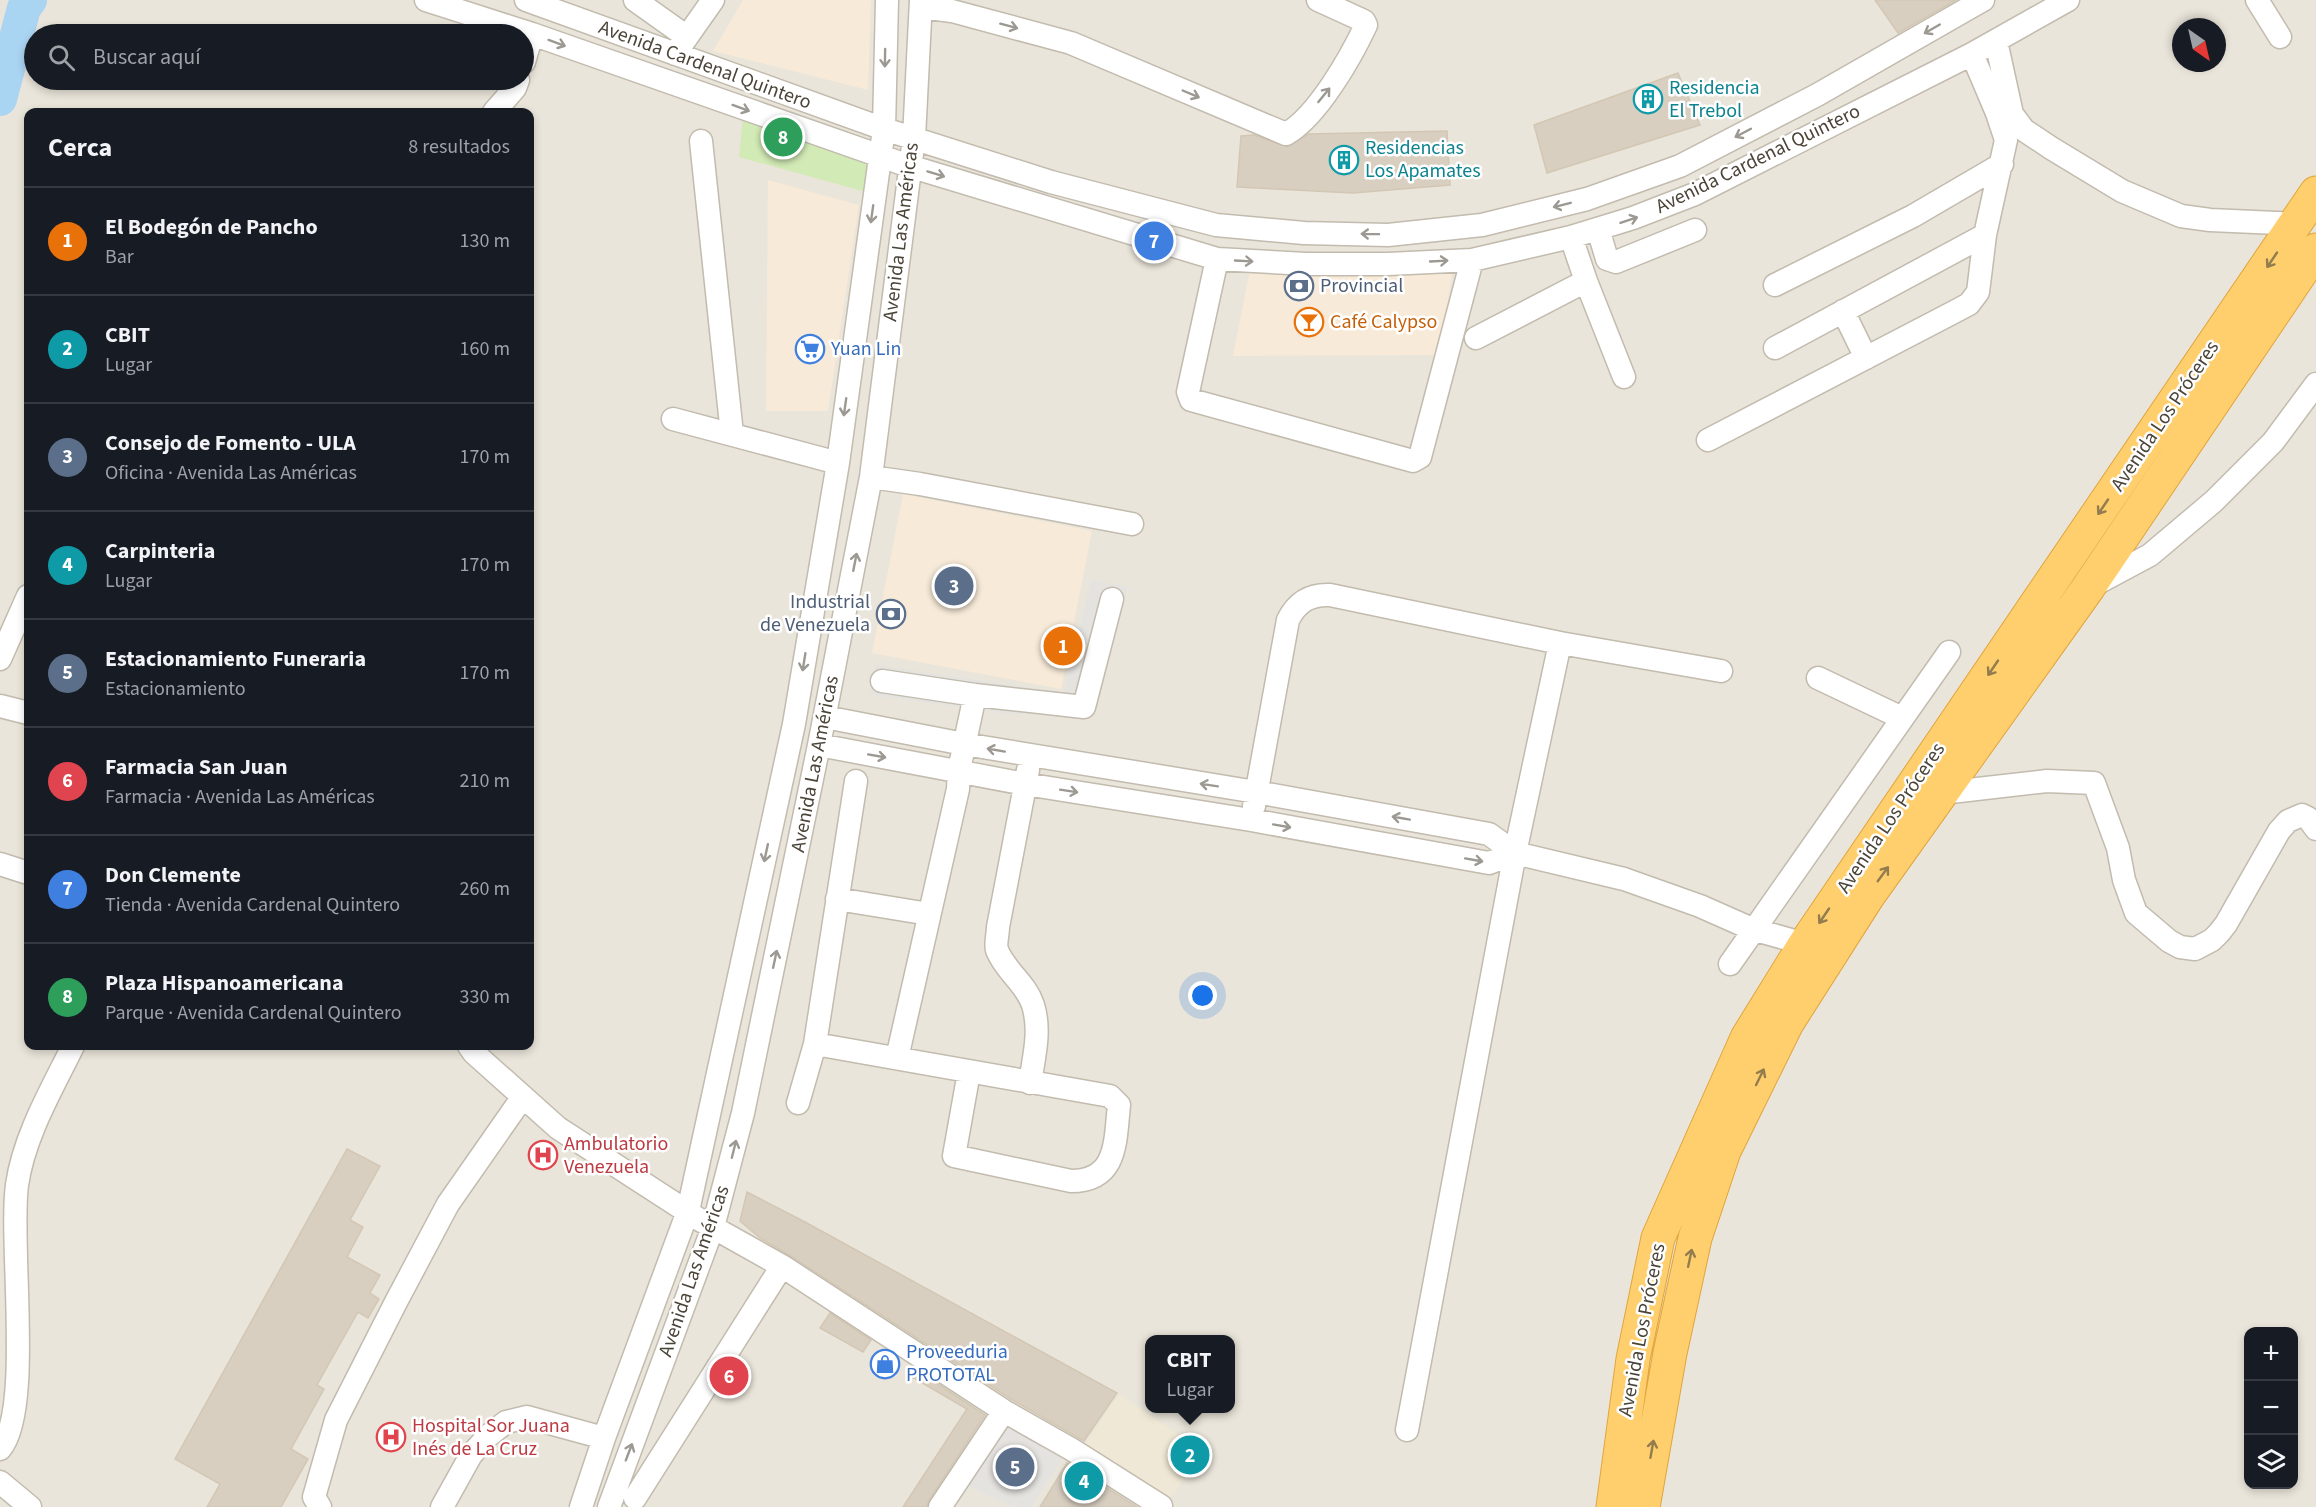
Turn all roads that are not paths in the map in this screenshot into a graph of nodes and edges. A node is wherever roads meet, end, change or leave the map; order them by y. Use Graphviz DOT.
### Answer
graph roads {
  1 [pos="426,0"];
  2 [pos="526,0"];
  3 [pos="635,0"];
  4 [pos="698,0"];
  5 [pos="713,0"];
  6 [pos="887,0"];
  7 [pos="1318,0"];
  8 [pos="1983,0"];
  9 [pos="2068,0"];
  10 [pos="2257,0"];
  11 [pos="921,3"];
  12 [pos="500,24"];
  13 [pos="534,35"];
  14 [pos="2280,37"];
  15 [pos="686,38"];
  16 [pos="1996,41"];
  17 [pos="1972,54"];
  18 [pos="513,90"];
  19 [pos="498,108"];
  20 [pos="884,129"];
  21 [pos="914,138"];
  22 [pos="701,141"];
  23 [pos="880,156"];
  24 [pos="2002,164"];
  25 [pos="909,166"];
  26 [pos="2316,193"];
  27 [pos="2296,224"];
  28 [pos="1598,229"];
  29 [pos="1695,230"];
  30 [pos="1985,235"];
  31 [pos="1571,237"];
  32 [pos="2316,250"];
  33 [pos="1217,259"];
  34 [pos="1472,260"];
  35 [pos="1586,281"];
  36 [pos="1775,285"];
  37 [pos="1843,311"];
  38 [pos="1476,338"];
  39 [pos="1775,348"];
  40 [pos="1866,358"];
  41 [pos="1624,377"];
  42 [pos="2316,384"];
  43 [pos="674,419"];
  44 [pos="732,434"];
  45 [pos="1708,440"];
  46 [pos="838,463"];
  47 [pos="871,477"];
  48 [pos="1132,524"];
  49 [pos="2088,588"];
  50 [pos="1112,599"];
  51 [pos="24,605"];
  52 [pos="1560,643"];
  53 [pos="1948,652"];
  54 [pos="0,659"];
  55 [pos="1721,671"];
  56 [pos="1818,678"];
  57 [pos="882,681"];
  58 [pos="975,695"];
  59 [pos="0,706"];
  60 [pos="24,712"];
  61 [pos="825,717"];
  62 [pos="1902,718"];
  63 [pos="964,744"];
  64 [pos="819,745"];
  65 [pos="1031,756"];
  66 [pos="959,770"];
  67 [pos="856,781"];
  68 [pos="1025,784"];
  69 [pos="1256,792"];
  70 [pos="1942,793"];
  71 [pos="1251,820"];
  72 [pos="2316,829"];
  73 [pos="1515,853"];
  74 [pos="0,864"];
  75 [pos="24,872"];
  76 [pos="837,899"];
  77 [pos="930,914"];
  78 [pos="1752,929"];
  79 [pos="1805,944"];
  80 [pos="1730,964"];
  81 [pos="815,1044"];
  82 [pos="71,1050"];
  83 [pos="472,1050"];
  84 [pos="897,1058"];
  85 [pos="969,1072"];
  86 [pos="1030,1083"];
  87 [pos="522,1098"];
  88 [pos="798,1103"];
  89 [pos="688,1212"];
  90 [pos="714,1227"];
  91 [pos="782,1266"];
  92 [pos="1004,1411"];
  93 [pos="1407,1430"];
  94 [pos="604,1438"];
  95 [pos="0,1449"];
  96 [pos="591,1480"];
  97 [pos="0,1482"];
  98 [pos="627,1500"];
  99 [pos="1161,1506"];
  100 [pos="30,1507"];
  101 [pos="320,1507"];
  102 [pos="442,1507"];
  103 [pos="581,1507"];
  104 [pos="940,1507"];
  105 [pos="1613,1507"];
  106 [pos="1643,1507"];
  1 -- 12 [label="street, Avenida Cardenal Quintero"];
  2 -- 15 [label="street, Avenida Cardenal Quintero"];
  3 -- 15 [label="street"];
  4 -- 15 [label="street"];
  5 -- 15 [label="street"];
  6 -- 20 [label="street, Avenida Las Américas, one-way"];
  11 -- 7 [label="street, one-way"];
  8 -- 21 [label="street, Avenida Cardenal Quintero, one-way"];
  9 -- 16 [label="street, Avenida Cardenal Quintero"];
  10 -- 14 [label="street"];
  11 -- 21 [label="street, Avenida Las Américas"];
  13 -- 23 [label="street, Avenida Cardenal Quintero, one-way"];
  15 -- 20 [label="street, Avenida Cardenal Quintero"];
  16 -- 17 [label="street, Avenida Cardenal Quintero"];
  16 -- 27 [label="street"];
  17 -- 24 [label="street"];
  28 -- 17 [label="street, Avenida Cardenal Quintero, one-way"];
  18 -- 19 [label="street"];
  20 -- 21 [label="street, Avenida Cardenal Quintero"];
  20 -- 23 [label="street, Avenida Las Américas"];
  21 -- 25 [label="street, Avenida Las Américas"];
  22 -- 44 [label="street"];
  23 -- 25 [label="street, Avenida Cardenal Quintero"];
  23 -- 46 [label="street, Avenida Las Américas, one-way"];
  24 -- 30 [label="street"];
  24 -- 36 [label="street"];
  25 -- 33 [label="street, Avenida Cardenal Quintero, one-way"];
  25 -- 47 [label="street, Avenida Las Américas"];
  26 -- 27 [label="highway, Avenida Los Próceres"];
  27 -- 79 [label="highway, Avenida Los Próceres, one-way"];
  28 -- 29 [label="street"];
  28 -- 31 [label="street, Avenida Cardenal Quintero"];
  30 -- 37 [label="street"];
  30 -- 40 [label="street"];
  31 -- 34 [label="street, Avenida Cardenal Quintero"];
  31 -- 35 [label="street"];
  32 -- 49 [label="highway, Avenida Los Próceres"];
  33 -- 34 [label="street, Avenida Cardenal Quintero, one-way"];
  33 -- 34 [label="street"];
  35 -- 38 [label="street"];
  35 -- 41 [label="street"];
  37 -- 39 [label="street"];
  37 -- 40 [label="street"];
  40 -- 45 [label="street"];
  42 -- 49 [label="street"];
  43 -- 44 [label="street"];
  44 -- 46 [label="street"];
  46 -- 89 [label="street, Avenida Las Américas, one-way"];
  47 -- 48 [label="street"];
  61 -- 47 [label="street, Avenida Las Américas, one-way"];
  49 -- 70 [label="highway, Avenida Los Próceres"];
  50 -- 58 [label="street"];
  51 -- 54 [label="street"];
  52 -- 55 [label="street"];
  52 -- 69 [label="street"];
  52 -- 73 [label="street"];
  53 -- 62 [label="street"];
  56 -- 62 [label="street"];
  57 -- 58 [label="street"];
  58 -- 63 [label="street"];
  59 -- 60 [label="street"];
  61 -- 63 [label="street"];
  61 -- 64 [label="street, Avenida Las Américas"];
  62 -- 78 [label="street"];
  65 -- 63 [label="street, one-way"];
  63 -- 66 [label="street"];
  64 -- 66 [label="street, one-way"];
  90 -- 64 [label="street, Avenida Las Américas, one-way"];
  65 -- 68 [label="street"];
  69 -- 65 [label="street, one-way"];
  66 -- 68 [label="street"];
  66 -- 77 [label="street"];
  67 -- 76 [label="street"];
  68 -- 71 [label="street, one-way"];
  68 -- 86 [label="street"];
  69 -- 71 [label="street"];
  73 -- 69 [label="street, one-way"];
  70 -- 72 [label="street"];
  106 -- 70 [label="highway, Avenida Los Próceres, one-way"];
  71 -- 73 [label="street, one-way"];
  73 -- 78 [label="street"];
  73 -- 93 [label="street"];
  74 -- 75 [label="street"];
  76 -- 77 [label="street"];
  76 -- 81 [label="street"];
  77 -- 84 [label="street"];
  78 -- 79 [label="street"];
  78 -- 80 [label="street"];
  79 -- 105 [label="highway, Avenida Los Próceres"];
  81 -- 84 [label="street"];
  81 -- 88 [label="street"];
  82 -- 95 [label="street"];
  83 -- 87 [label="street"];
  84 -- 85 [label="street"];
  85 -- 86 [label="street"];
  85 -- 86 [label="street"];
  87 -- 89 [label="street"];
  87 -- 101 [label="street"];
  89 -- 90 [label="street"];
  89 -- 94 [label="street, Avenida Las Américas"];
  90 -- 91 [label="street"];
  98 -- 90 [label="street, Avenida Las Américas, one-way"];
  91 -- 92 [label="street"];
  91 -- 98 [label="street"];
  92 -- 99 [label="street"];
  92 -- 104 [label="street"];
  94 -- 96 [label="street, Avenida Las Américas"];
  94 -- 102 [label="street"];
  96 -- 98 [label="street"];
  96 -- 103 [label="street, Avenida Las Américas"];
  97 -- 100 [label="street"];
}
